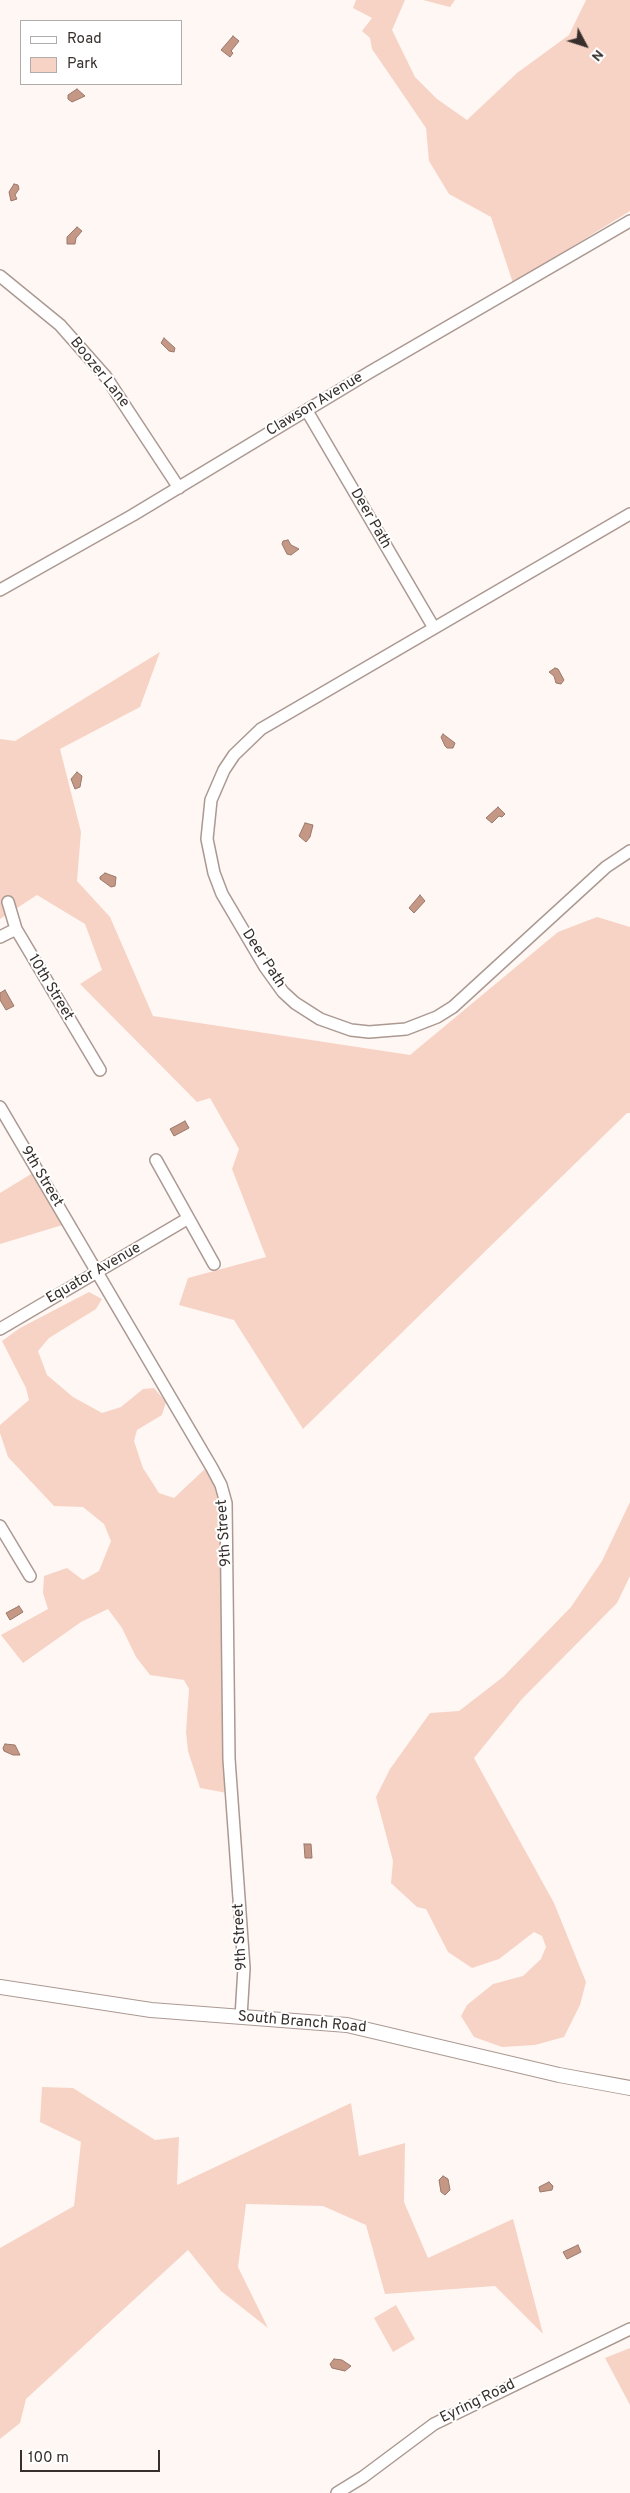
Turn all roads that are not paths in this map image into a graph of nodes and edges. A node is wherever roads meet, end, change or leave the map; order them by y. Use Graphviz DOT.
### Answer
graph roads {
  1 [pos="630,221"];
  2 [pos="0,276"];
  3 [pos="307,410"];
  4 [pos="179,488"];
  5 [pos="630,514"];
  6 [pos="0,590"];
  7 [pos="434,628"];
  8 [pos="630,851"];
  9 [pos="8,902"];
  10 [pos="16,929"];
  11 [pos="0,937"];
  12 [pos="100,1070"];
  13 [pos="0,1107"];
  14 [pos="156,1160"];
  15 [pos="187,1219"];
  16 [pos="214,1264"];
  17 [pos="98,1271"];
  18 [pos="0,1329"];
  19 [pos="0,1526"];
  20 [pos="30,1576"];
  21 [pos="0,1987"];
  22 [pos="241,2017"];
  23 [pos="630,2088"];
  24 [pos="630,2329"];
  25 [pos="337,2493"];
  1 -- 3 [label="street, Clawson Avenue"];
  2 -- 4 [label="street, Boozer Lane"];
  3 -- 4 [label="street, Clawson Avenue"];
  3 -- 7 [label="street, Deer Path"];
  4 -- 6 [label="street, Clawson Avenue"];
  5 -- 7 [label="street, Deer Path"];
  7 -- 8 [label="street, Deer Path"];
  9 -- 10 [label="street, 10th Street"];
  10 -- 11 [label="street"];
  10 -- 12 [label="street, 10th Street"];
  13 -- 17 [label="street, 9th Street"];
  14 -- 15 [label="street"];
  15 -- 16 [label="street"];
  15 -- 17 [label="street, Equator Avenue"];
  17 -- 18 [label="street, Equator Avenue"];
  17 -- 22 [label="street, 9th Street"];
  19 -- 20 [label="street"];
  21 -- 22 [label="street, South Branch Road"];
  22 -- 23 [label="street, South Branch Road"];
  24 -- 25 [label="street, Eyring Road"];
}
